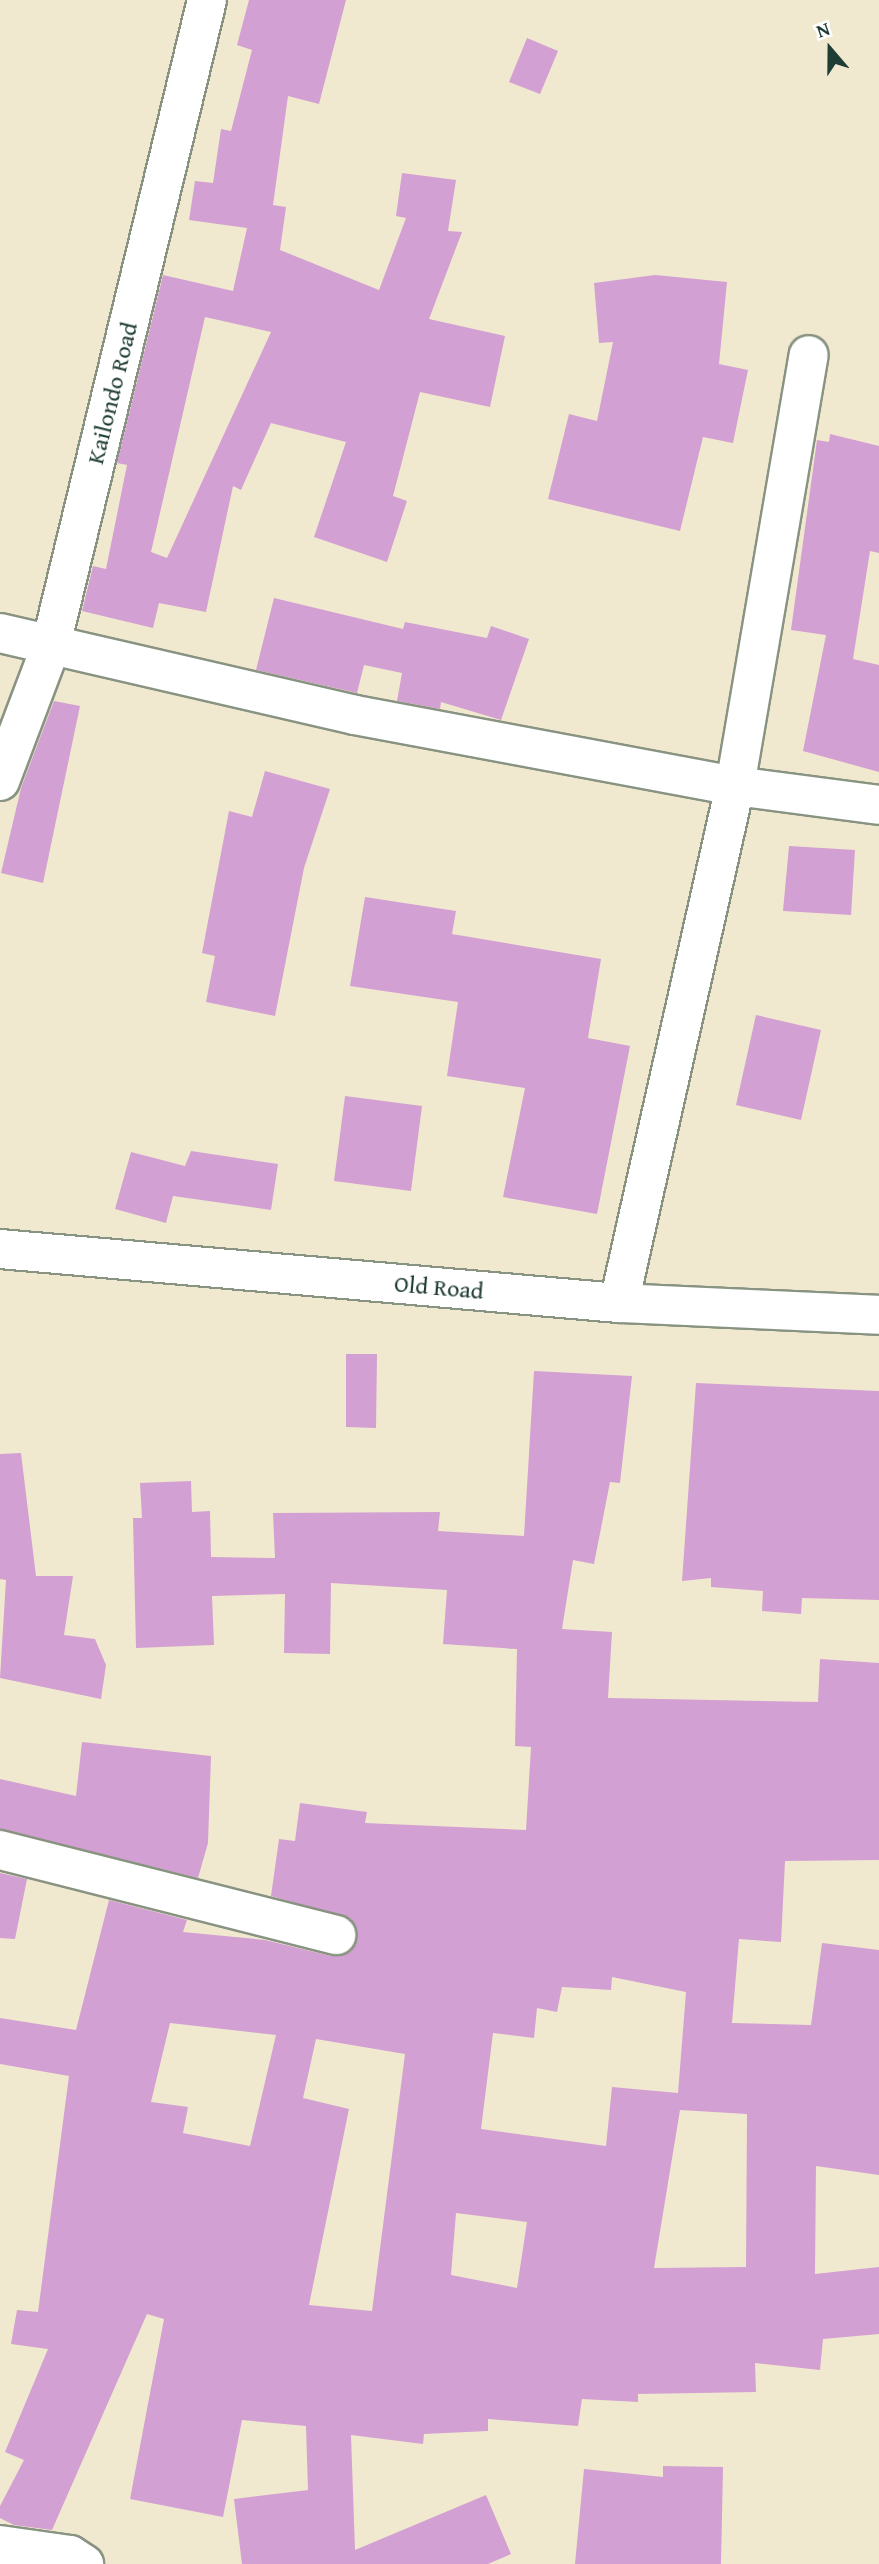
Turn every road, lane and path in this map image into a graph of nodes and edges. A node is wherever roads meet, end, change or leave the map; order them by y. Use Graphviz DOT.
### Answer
graph roads {
  1 [pos="207,0"];
  2 [pos="809,355"];
  3 [pos="0,633"];
  4 [pos="50,649"];
  5 [pos="0,781"];
  6 [pos="735,786"];
  7 [pos="879,805"];
  8 [pos="0,1249"];
  9 [pos="619,1303"];
  10 [pos="879,1315"];
  11 [pos="0,1850"];
  12 [pos="336,1935"];
  13 [pos="0,2545"];
  14 [pos="84,2564"];
  1 -- 4 [label="street, Kailondo Road"];
  2 -- 6 [label="street"];
  3 -- 4 [label="street"];
  4 -- 5 [label="street, Kailondo Road"];
  4 -- 6 [label="street"];
  6 -- 7 [label="street"];
  6 -- 9 [label="street"];
  8 -- 9 [label="street, Old Road"];
  9 -- 10 [label="street, Old Road"];
  11 -- 12 [label="street"];
  13 -- 14 [label="street"];
}
